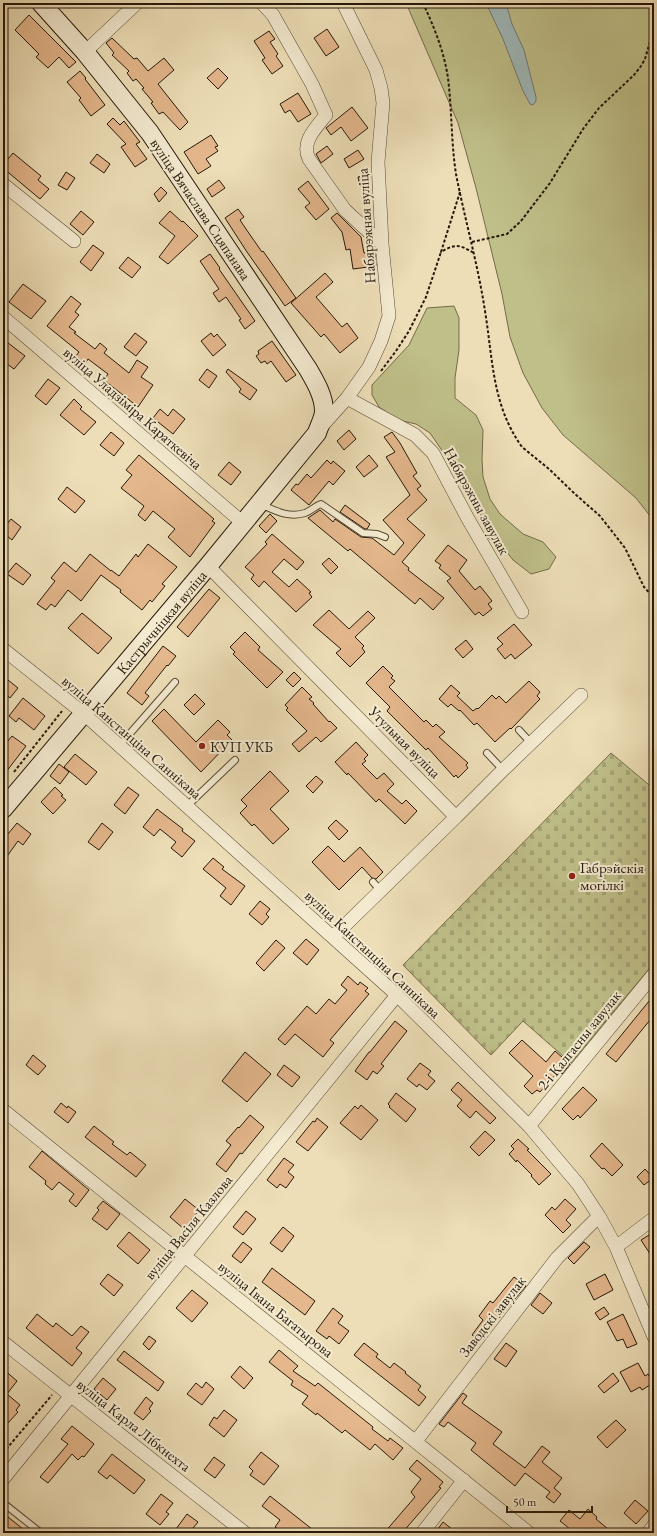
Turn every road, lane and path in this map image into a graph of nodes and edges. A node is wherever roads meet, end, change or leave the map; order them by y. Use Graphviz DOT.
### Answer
graph roads {
  1 [pos="41,3"];
  2 [pos="137,3"];
  3 [pos="262,3"];
  4 [pos="342,3"];
  5 [pos="423,3"];
  6 [pos="654,28"];
  7 [pos="85,52"];
  8 [pos="3,184"];
  9 [pos="460,191"];
  10 [pos="74,241"];
  11 [pos="472,242"];
  12 [pos="382,244"];
  13 [pos="441,252"];
  14 [pos="474,252"];
  15 [pos="3,316"];
  16 [pos="378,374"];
  17 [pos="347,398"];
  18 [pos="317,433"];
  19 [pos="258,504"];
  20 [pos="243,523"];
  21 [pos="385,537"];
  22 [pos="208,566"];
  23 [pos="654,598"];
  24 [pos="522,612"];
  25 [pos="3,649"];
  26 [pos="175,682"];
  27 [pos="581,695"];
  28 [pos="69,702"];
  29 [pos="83,713"];
  30 [pos="519,730"];
  31 [pos="531,742"];
  32 [pos="119,746"];
  33 [pos="487,753"];
  34 [pos="235,760"];
  35 [pos="503,770"];
  36 [pos="12,774"];
  37 [pos="187,806"];
  38 [pos="3,809"];
  39 [pos="456,817"];
  40 [pos="333,937"];
  41 [pos="654,974"];
  42 [pos="397,995"];
  43 [pos="3,1110"];
  44 [pos="529,1126"];
  45 [pos="598,1216"];
  46 [pos="654,1218"];
  47 [pos="616,1247"];
  48 [pos="185,1256"];
  49 [pos="654,1337"];
  50 [pos="3,1342"];
  51 [pos="59,1386"];
  52 [pos="71,1396"];
  53 [pos="416,1441"];
  54 [pos="3,1453"];
  55 [pos="3,1479"];
  56 [pos="464,1480"];
  57 [pos="7,1506"];
  58 [pos="654,1525"];
  59 [pos="41,1533"];
  60 [pos="245,1533"];
  61 [pos="422,1533"];
  62 [pos="529,1533"];
  63 [pos="648,1533"];
  1 -- 7 [label="main road, вуліца Вячаслава Сцяпанава"];
  2 -- 7 [label="street"];
  3 -- 12 [label="street"];
  4 -- 12 [label="street, Набярэжная вуліца"];
  5 -- 9 [label="path"];
  6 -- 11 [label="path"];
  7 -- 18 [label="main road, вуліца Вячаслава Сцяпанава"];
  8 -- 10 [label="street"];
  9 -- 11 [label="path"];
  9 -- 13 [label="path"];
  11 -- 14 [label="path"];
  12 -- 17 [label="street, Набярэжная вуліца"];
  13 -- 14 [label="path"];
  13 -- 16 [label="path"];
  14 -- 23 [label="path"];
  15 -- 20 [label="street, вуліца Уладзіміра Караткевіча"];
  17 -- 18 [label="street, Набярэжная вуліца"];
  17 -- 24 [label="street, Набярэжны завулак"];
  18 -- 19 [label="main road, Кастрычніцкая вуліца"];
  19 -- 20 [label="main road, Кастрычніцкая вуліца"];
  19 -- 21 [label="lane"];
  20 -- 22 [label="main road, Кастрычніцкая вуліца"];
  22 -- 29 [label="main road, Кастрычніцкая вуліца"];
  22 -- 39 [label="street, Утульная вуліца"];
  25 -- 28 [label="street, вуліца Канстанціна Саннікава"];
  26 -- 32 [label="lane"];
  27 -- 31 [label="street"];
  28 -- 29 [label="street, вуліца Канстанціна Саннікава"];
  28 -- 36 [label="path"];
  29 -- 32 [label="street, вуліца Канстанціна Саннікава"];
  29 -- 38 [label="main road, Кастрычніцкая вуліца"];
  30 -- 31 [label="lane"];
  31 -- 35 [label="street"];
  32 -- 37 [label="street, вуліца Канстанціна Саннікава"];
  33 -- 35 [label="lane"];
  34 -- 37 [label="lane"];
  35 -- 39 [label="street"];
  37 -- 40 [label="street, вуліца Канстанціна Саннікава"];
  39 -- 40 [label="street"];
  40 -- 42 [label="street, вуліца Канстанціна Саннікава"];
  41 -- 44 [label="street, 2-і Калгасны завулак"];
  42 -- 44 [label="street, вуліца Канстанціна Саннікава"];
  42 -- 48 [label="street, вуліца Васіля Казлова"];
  43 -- 48 [label="street, вуліца Івана Багатырова"];
  44 -- 45 [label="street, вуліца Канстанціна Саннікава"];
  45 -- 47 [label="street, вуліца Канстанціна Саннікава"];
  45 -- 53 [label="street, Заводскі завулак"];
  46 -- 47 [label="street"];
  47 -- 49 [label="street, вуліца Канстанціна Саннікава"];
  48 -- 52 [label="street, вуліца Васіля Казлова"];
  48 -- 53 [label="street, вуліца Івана Багатырова"];
  50 -- 51 [label="street, вуліца Карла Лібкнехта"];
  51 -- 52 [label="street, вуліца Карла Лібкнехта"];
  51 -- 54 [label="path"];
  52 -- 55 [label="street, вуліца Васіля Казлова"];
  52 -- 60 [label="street, вуліца Карла Лібкнехта"];
  53 -- 56 [label="street, вуліца Івана Багатырова"];
  56 -- 61 [label="street"];
  56 -- 62 [label="street, вуліца Івана Багатырова"];
  57 -- 59 [label="lane"];
  58 -- 63 [label="street"];
}
